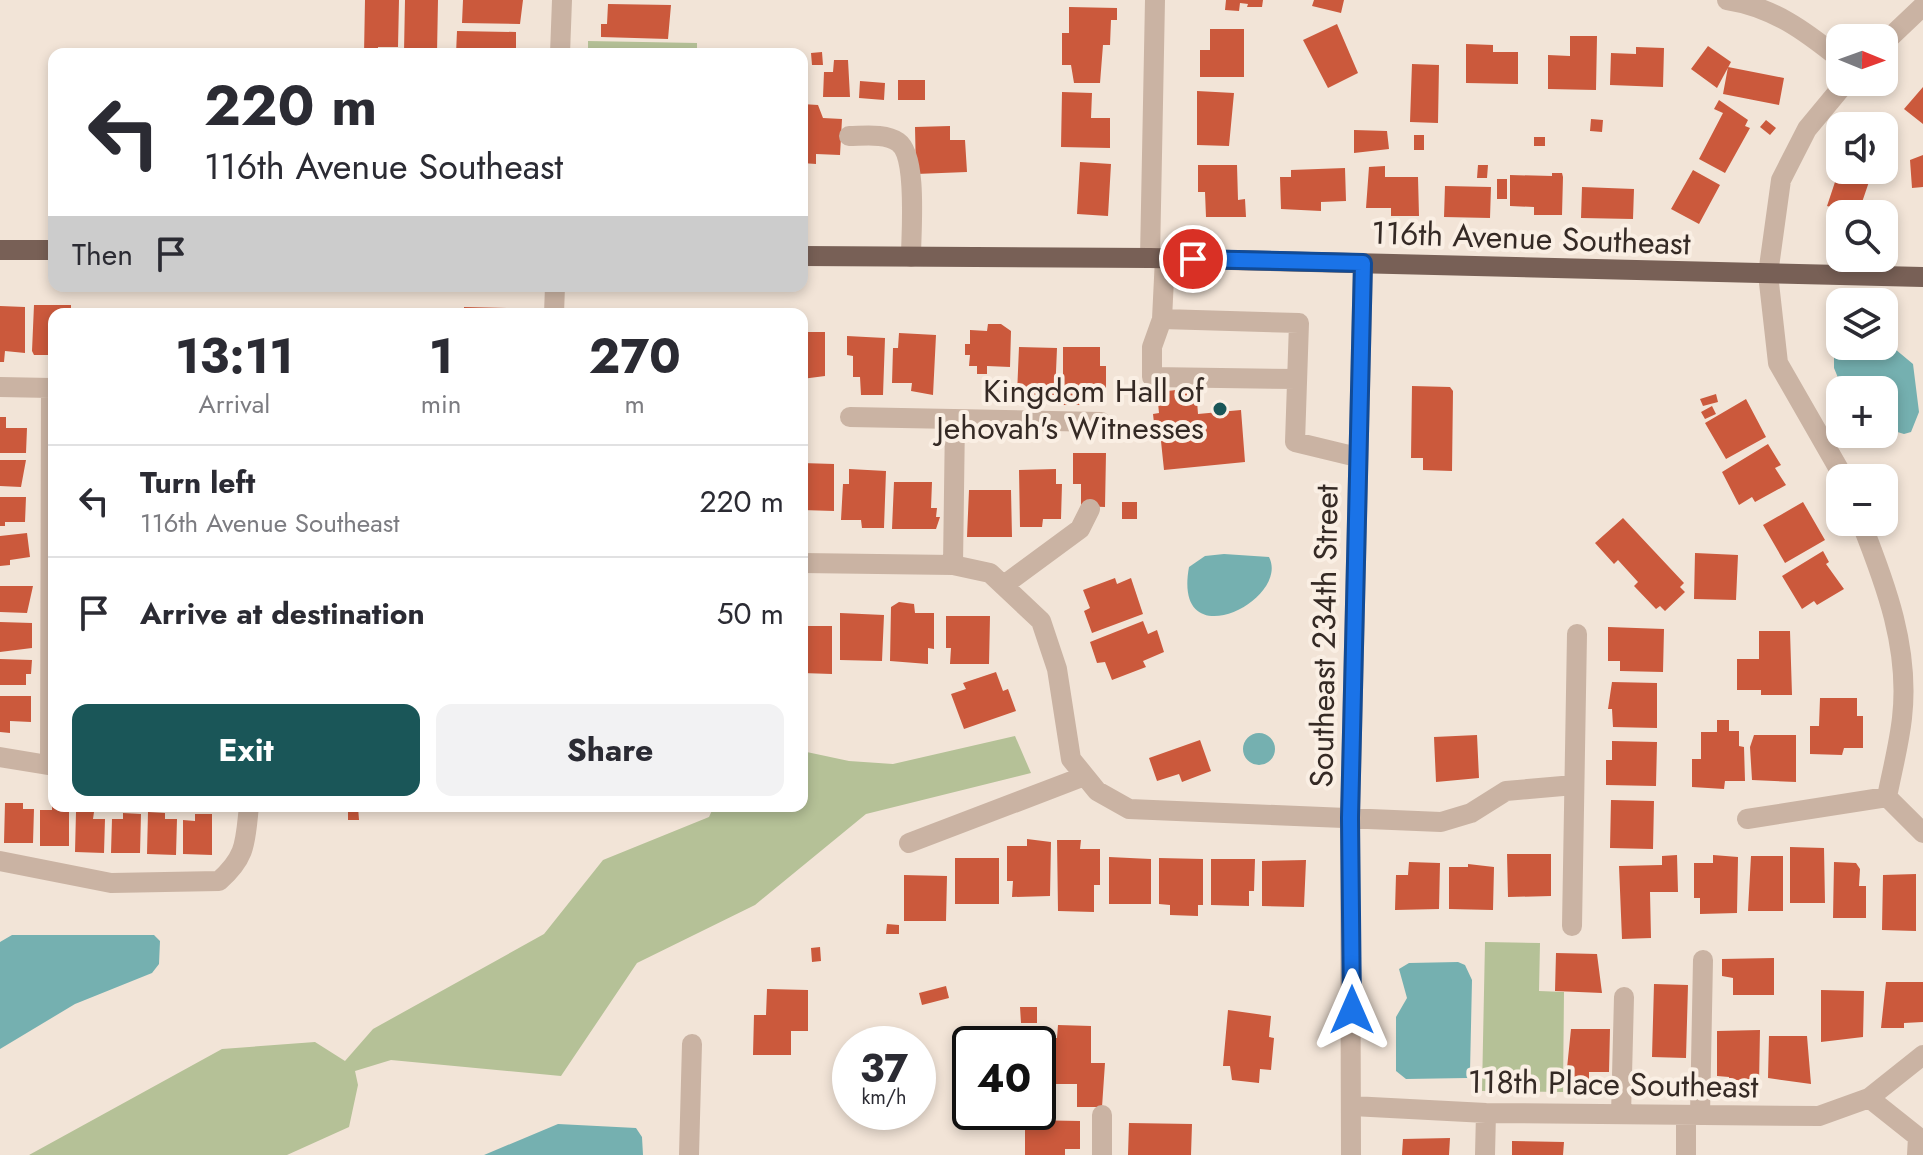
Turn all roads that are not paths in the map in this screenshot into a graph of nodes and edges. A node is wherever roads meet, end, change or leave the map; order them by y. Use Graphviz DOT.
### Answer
graph roads {
  1 [pos="562,0"];
  2 [pos="1155,0"];
  3 [pos="1727,0"];
  4 [pos="1923,6"];
  5 [pos="1898,30"];
  6 [pos="560,48"];
  7 [pos="1826,48"];
  8 [pos="1834,96"];
  9 [pos="849,136"];
  10 [pos="0,250"];
  11 [pos="48,250"];
  12 [pos="808,256"];
  13 [pos="911,257"];
  14 [pos="1157,258"];
  15 [pos="1363,263"];
  16 [pos="1768,274"];
  17 [pos="1923,277"];
  18 [pos="1162,319"];
  19 [pos="1297,379"];
  20 [pos="0,387"];
  21 [pos="48,388"];
  22 [pos="850,417"];
  23 [pos="955,419"];
  24 [pos="1101,422"];
  25 [pos="1357,457"];
  26 [pos="1836,464"];
  27 [pos="1090,509"];
  28 [pos="1867,536"];
  29 [pos="808,563"];
  30 [pos="953,565"];
  31 [pos="1004,585"];
  32 [pos="1577,634"];
  33 [pos="0,757"];
  34 [pos="48,765"];
  35 [pos="1082,777"];
  36 [pos="1574,785"];
  37 [pos="1887,797"];
  38 [pos="248,812"];
  39 [pos="1350,818"];
  40 [pos="1747,819"];
  41 [pos="1923,833"];
  42 [pos="909,843"];
  43 [pos="0,861"];
  44 [pos="1572,926"];
  45 [pos="1703,960"];
  46 [pos="1624,997"];
  47 [pos="692,1044"];
  48 [pos="1923,1055"];
  49 [pos="1869,1098"];
  50 [pos="1352,1106"];
  51 [pos="1486,1113"];
  52 [pos="1102,1115"];
  53 [pos="1621,1115"];
  54 [pos="1693,1115"];
  55 [pos="689,1155"];
  56 [pos="1102,1155"];
  57 [pos="1351,1155"];
  58 [pos="1485,1155"];
  59 [pos="1686,1155"];
  60 [pos="1917,1155"];
  1 -- 6 [label="street"];
  2 -- 14 [label="street"];
  3 -- 7 [label="street"];
  4 -- 5 [label="street"];
  8 -- 16 [label="street"];
  9 -- 13 [label="street"];
  10 -- 11 [label="main road"];
  12 -- 13 [label="main road, 116th Avenue Southeast"];
  13 -- 14 [label="main road, 116th Avenue Southeast"];
  14 -- 15 [label="main road, 116th Avenue Southeast"];
  14 -- 18 [label="street"];
  15 -- 16 [label="main road, 116th Avenue Southeast"];
  15 -- 25 [label="street, Southeast 234th Street"];
  16 -- 17 [label="main road, 116th Avenue Southeast"];
  16 -- 26 [label="street"];
  18 -- 19 [label="street"];
  18 -- 19 [label="street"];
  19 -- 25 [label="street"];
  20 -- 21 [label="street"];
  22 -- 23 [label="street"];
  23 -- 24 [label="street"];
  23 -- 30 [label="street"];
  25 -- 39 [label="street, Southeast 234th Street"];
  27 -- 31 [label="street"];
  28 -- 37 [label="street"];
  29 -- 30 [label="street"];
  30 -- 31 [label="street"];
  31 -- 35 [label="street"];
  32 -- 36 [label="street"];
  33 -- 34 [label="street"];
  35 -- 39 [label="street"];
  35 -- 42 [label="street"];
  36 -- 39 [label="street"];
  36 -- 44 [label="street"];
  37 -- 40 [label="street"];
  37 -- 41 [label="street"];
  38 -- 43 [label="street"];
  39 -- 50 [label="street, Southeast 234th Street"];
  45 -- 54 [label="street"];
  46 -- 53 [label="street"];
  47 -- 55 [label="street"];
  48 -- 49 [label="street, 118th Place Southeast"];
  49 -- 54 [label="street, 118th Place Southeast"];
  49 -- 60 [label="street"];
  50 -- 51 [label="street, 118th Place Southeast"];
  50 -- 57 [label="street, Southeast 234th Street"];
  51 -- 53 [label="street, 118th Place Southeast"];
  51 -- 58 [label="street"];
  52 -- 56 [label="street"];
  53 -- 54 [label="street, 118th Place Southeast"];
  54 -- 59 [label="street"];
}
